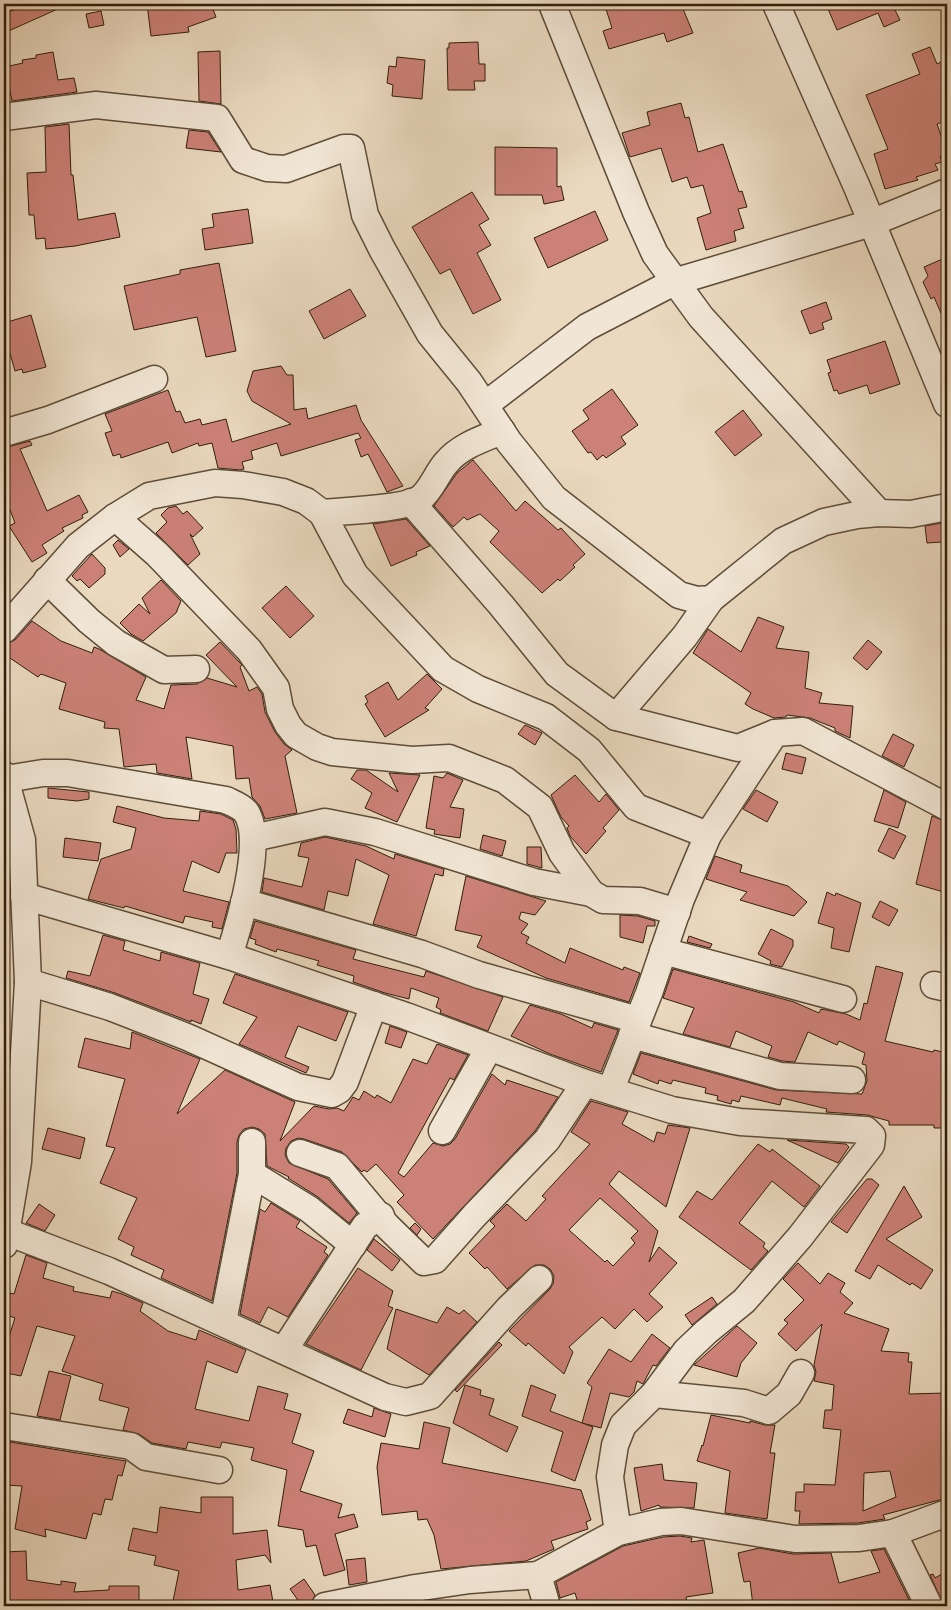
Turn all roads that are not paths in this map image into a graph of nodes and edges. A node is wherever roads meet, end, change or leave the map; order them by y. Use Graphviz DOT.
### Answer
graph roads {
  1 [pos="552,4"];
  2 [pos="776,4"];
  3 [pos="4,117"];
  4 [pos="947,192"];
  5 [pos="871,223"];
  6 [pos="674,282"];
  7 [pos="154,378"];
  8 [pos="947,404"];
  9 [pos="485,405"];
  10 [pos="502,431"];
  11 [pos="4,433"];
  12 [pos="411,502"];
  13 [pos="947,507"];
  14 [pos="322,513"];
  15 [pos="879,513"];
  16 [pos="115,517"];
  17 [pos="47,580"];
  18 [pos="711,599"];
  19 [pos="4,630"];
  20 [pos="196,669"];
  21 [pos="616,717"];
  22 [pos="775,733"];
  23 [pos="5,777"];
  24 [pos="947,807"];
  25 [pos="708,835"];
  26 [pos="253,838"];
  27 [pos="13,840"];
  28 [pos="591,893"];
  29 [pos="24,896"];
  30 [pos="244,902"];
  31 [pos="677,912"];
  32 [pos="663,951"];
  33 [pos="229,956"];
  34 [pos="28,982"];
  35 [pos="843,999"];
  36 [pos="374,1005"];
  37 [pos="635,1028"];
  38 [pos="489,1048"];
  39 [pos="13,1075"];
  40 [pos="852,1080"];
  41 [pos="585,1083"];
  42 [pos="611,1089"];
  43 [pos="442,1131"];
  44 [pos="252,1142"];
  45 [pos="300,1153"];
  46 [pos="252,1174"];
  47 [pos="381,1216"];
  48 [pos="6,1239"];
  49 [pos="353,1245"];
  50 [pos="539,1279"];
  51 [pos="222,1322"];
  52 [pos="284,1350"];
  53 [pos="801,1373"];
  54 [pos="654,1394"];
  55 [pos="4,1426"];
  56 [pos="219,1470"];
  57 [pos="947,1513"];
  58 [pos="618,1532"];
  59 [pos="893,1533"];
  60 [pos="538,1575"];
  61 [pos="325,1606"];
  62 [pos="547,1606"];
  63 [pos="929,1606"];
  1 -- 6 [label="street"];
  2 -- 5 [label="street"];
  3 -- 9 [label="street"];
  4 -- 5 [label="street"];
  5 -- 6 [label="street"];
  5 -- 8 [label="street"];
  6 -- 9 [label="street"];
  6 -- 15 [label="street"];
  7 -- 11 [label="street"];
  9 -- 10 [label="street"];
  10 -- 12 [label="street"];
  10 -- 18 [label="street"];
  12 -- 14 [label="street"];
  12 -- 21 [label="street"];
  13 -- 15 [label="street"];
  14 -- 16 [label="street"];
  14 -- 25 [label="street"];
  15 -- 18 [label="street"];
  16 -- 17 [label="street"];
  16 -- 28 [label="street"];
  17 -- 19 [label="street"];
  17 -- 20 [label="street"];
  18 -- 21 [label="street"];
  21 -- 22 [label="street"];
  22 -- 24 [label="street"];
  22 -- 25 [label="street"];
  23 -- 26 [label="street"];
  23 -- 27 [label="street"];
  25 -- 31 [label="street"];
  26 -- 28 [label="street"];
  26 -- 30 [label="street"];
  27 -- 29 [label="street"];
  28 -- 31 [label="street"];
  29 -- 33 [label="street"];
  29 -- 34 [label="street"];
  30 -- 33 [label="street"];
  30 -- 37 [label="street"];
  31 -- 32 [label="street"];
  32 -- 35 [label="street"];
  32 -- 37 [label="street"];
  33 -- 36 [label="street"];
  34 -- 36 [label="street"];
  34 -- 39 [label="street"];
  36 -- 38 [label="street"];
  37 -- 40 [label="street"];
  37 -- 42 [label="street"];
  38 -- 41 [label="street"];
  38 -- 43 [label="street"];
  39 -- 48 [label="street"];
  41 -- 42 [label="street"];
  41 -- 47 [label="street"];
  42 -- 54 [label="street"];
  44 -- 46 [label="street"];
  45 -- 47 [label="street"];
  46 -- 49 [label="street"];
  46 -- 51 [label="street"];
  47 -- 49 [label="street"];
  48 -- 51 [label="street"];
  49 -- 52 [label="street"];
  50 -- 52 [label="street"];
  51 -- 52 [label="street"];
  53 -- 54 [label="street"];
  54 -- 58 [label="street"];
  55 -- 56 [label="street"];
  57 -- 59 [label="street"];
  58 -- 59 [label="street"];
  58 -- 60 [label="street"];
  59 -- 63 [label="street"];
  60 -- 61 [label="street"];
  60 -- 62 [label="street"];
}
